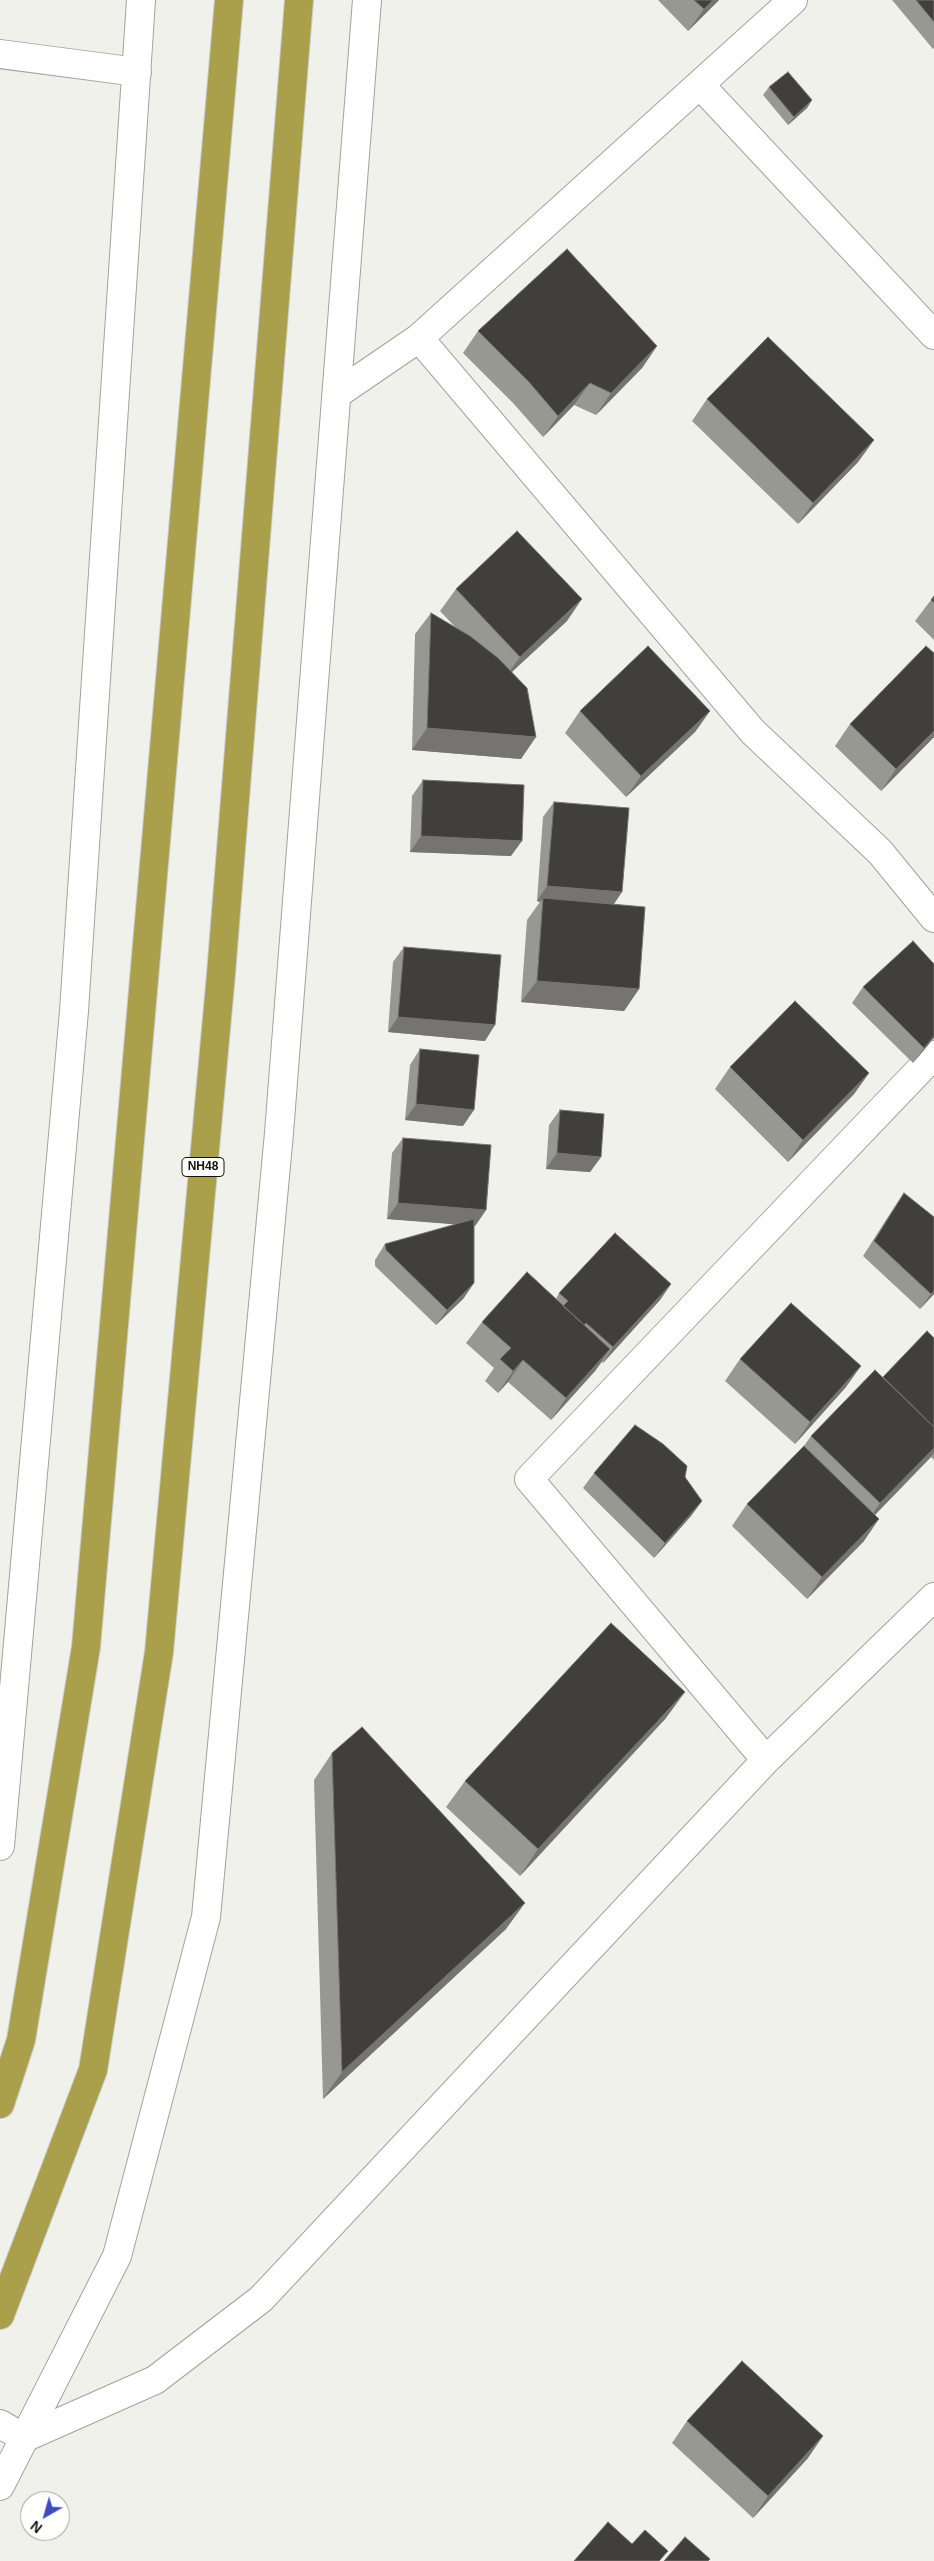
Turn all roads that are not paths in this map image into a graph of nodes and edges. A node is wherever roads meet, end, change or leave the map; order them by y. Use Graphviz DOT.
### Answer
graph roads {
  1 [pos="141,0"];
  2 [pos="229,0"];
  3 [pos="299,0"];
  4 [pos="368,0"];
  5 [pos="793,0"];
  6 [pos="0,54"];
  7 [pos="137,72"];
  8 [pos="700,85"];
  9 [pos="934,335"];
  10 [pos="419,338"];
  11 [pos="337,394"];
  12 [pos="934,918"];
  13 [pos="934,1055"];
  14 [pos="934,1597"];
  15 [pos="766,1760"];
  16 [pos="0,1846"];
  17 [pos="0,2104"];
  18 [pos="0,2314"];
  19 [pos="0,2424"];
  20 [pos="24,2438"];
  21 [pos="0,2486"];
  1 -- 7 [label="street"];
  2 -- 17 [label="highway"];
  3 -- 18 [label="highway, NH48"];
  4 -- 11 [label="street"];
  5 -- 8 [label="street"];
  6 -- 7 [label="street"];
  7 -- 16 [label="street"];
  8 -- 9 [label="street"];
  8 -- 10 [label="street"];
  10 -- 11 [label="street"];
  10 -- 12 [label="street"];
  11 -- 20 [label="street"];
  13 -- 15 [label="street"];
  14 -- 15 [label="street"];
  15 -- 20 [label="street"];
  19 -- 20 [label="street"];
  20 -- 21 [label="street"];
}
